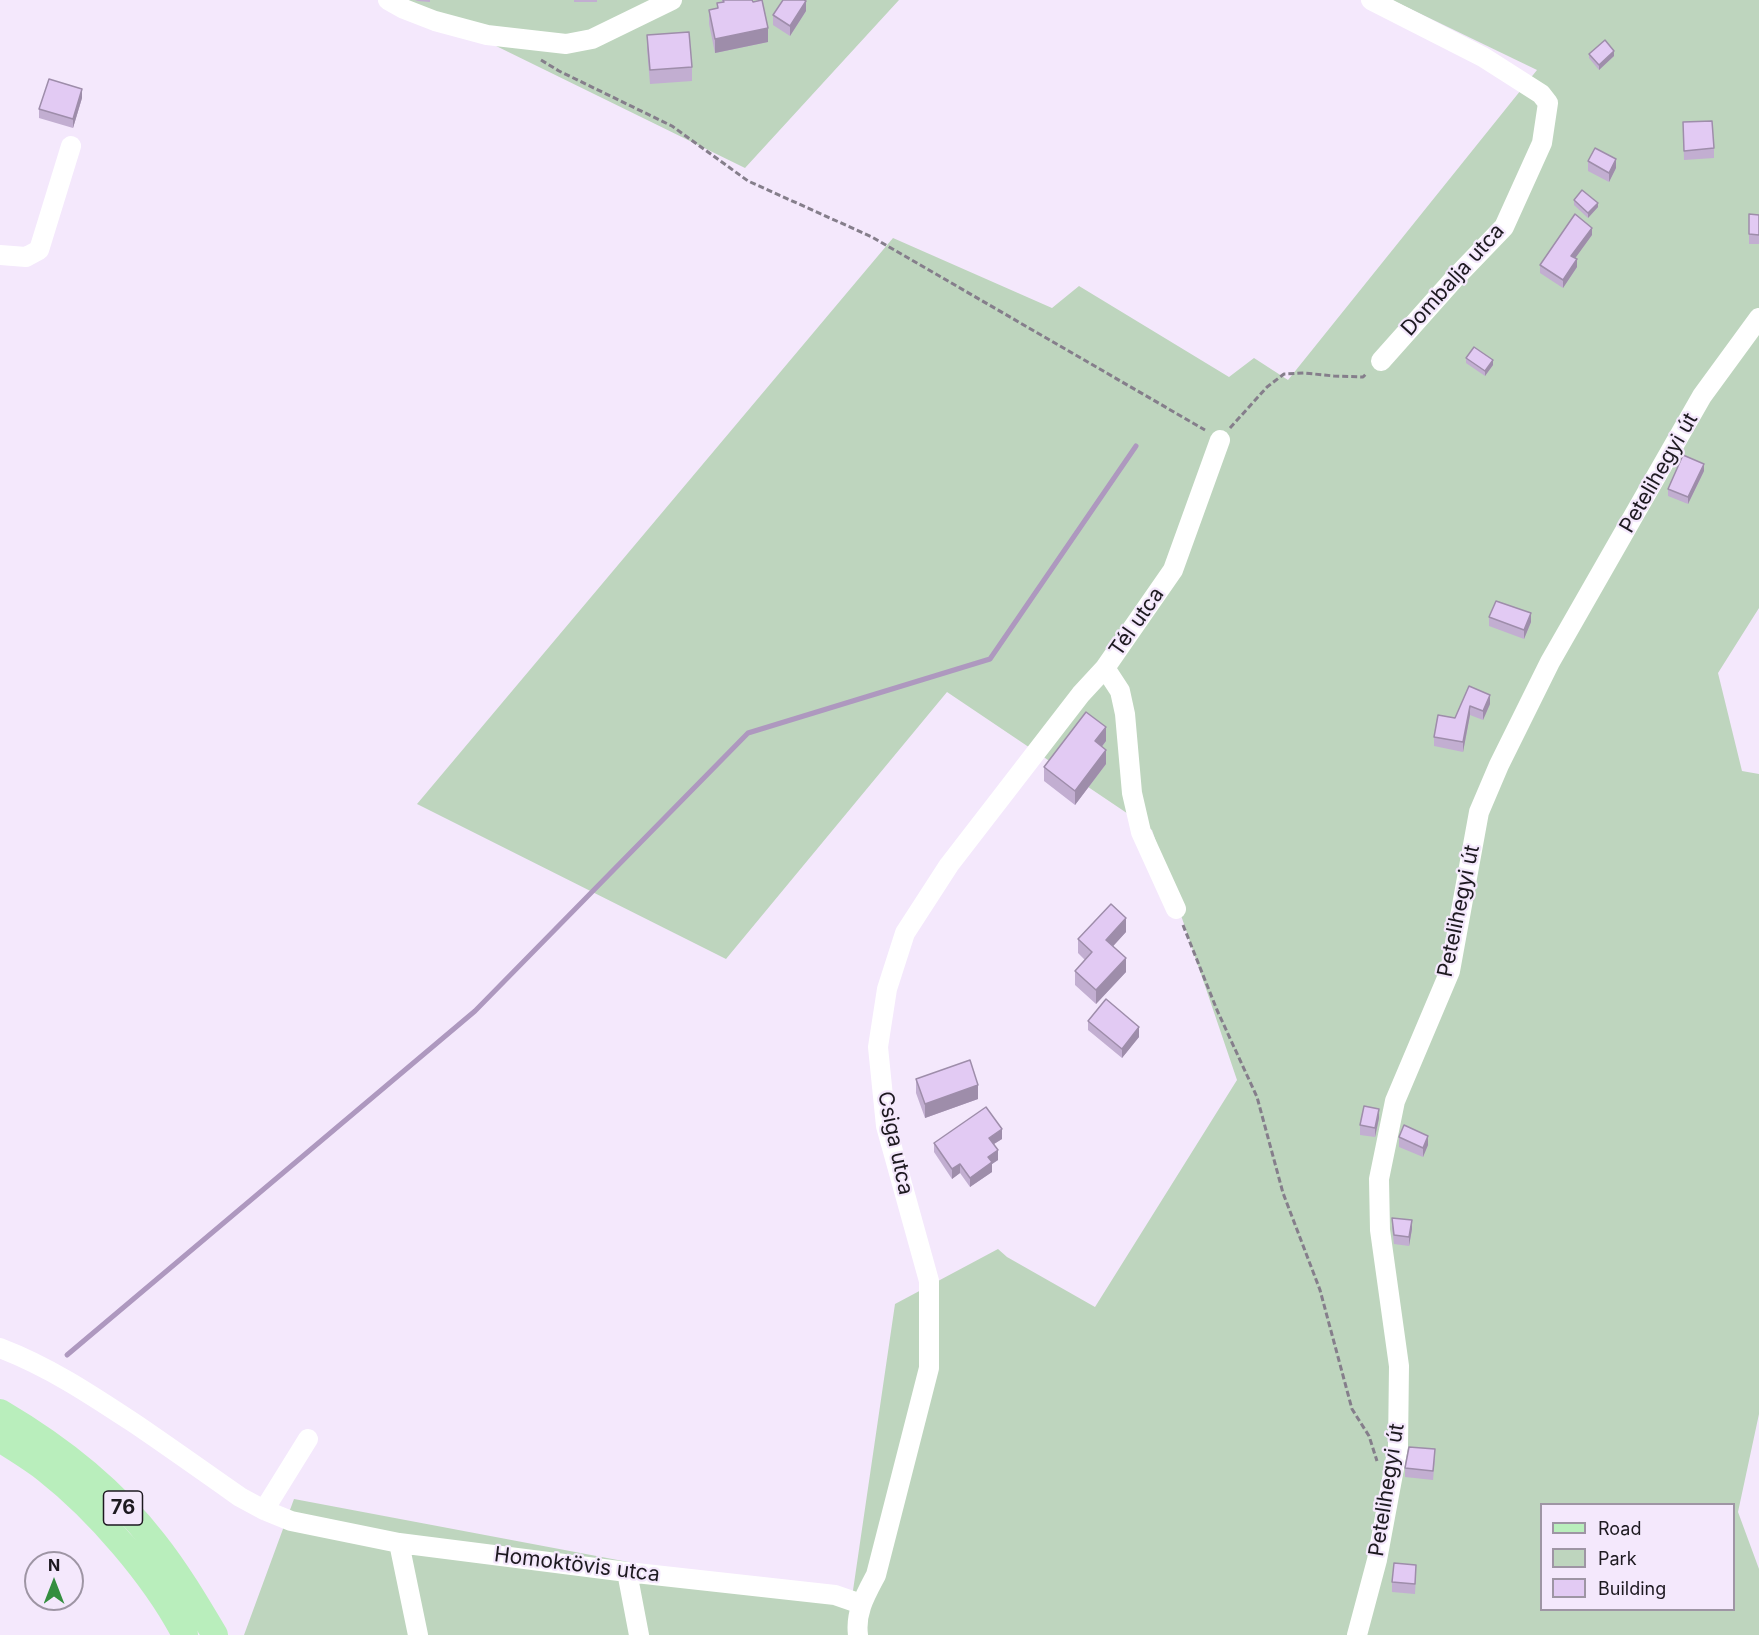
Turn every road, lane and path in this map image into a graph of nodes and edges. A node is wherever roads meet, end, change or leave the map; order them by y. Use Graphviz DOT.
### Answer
graph roads {
  1 [pos="388,0"];
  2 [pos="672,0"];
  3 [pos="1371,0"];
  4 [pos="539,58"];
  5 [pos="71,146"];
  6 [pos="0,255"];
  7 [pos="1759,318"];
  8 [pos="1381,361"];
  9 [pos="1220,440"];
  10 [pos="1105,668"];
  11 [pos="1176,909"];
  12 [pos="0,1348"];
  13 [pos="0,1413"];
  14 [pos="0,1439"];
  15 [pos="308,1439"];
  16 [pos="1390,1490"];
  17 [pos="264,1510"];
  18 [pos="399,1543"];
  19 [pos="627,1572"];
  20 [pos="861,1604"];
  21 [pos="185,1635"];
  22 [pos="215,1635"];
  23 [pos="418,1635"];
  24 [pos="639,1635"];
  25 [pos="858,1635"];
  26 [pos="1358,1635"];
  1 -- 2 [label="street"];
  3 -- 8 [label="street, Dombalja utca"];
  4 -- 9 [label="path"];
  5 -- 6 [label="street"];
  7 -- 16 [label="street, Petelihegyi út"];
  8 -- 9 [label="path"];
  9 -- 10 [label="street, Tél utca"];
  10 -- 11 [label="street, Tél utca"];
  10 -- 20 [label="street, Csiga utca"];
  11 -- 16 [label="path"];
  12 -- 17 [label="street, Homoktövis utca"];
  13 -- 22 [label="main road, 76"];
  14 -- 21 [label="main road, 76"];
  15 -- 17 [label="street"];
  16 -- 26 [label="street, Petelihegyi út"];
  17 -- 18 [label="street, Homoktövis utca"];
  18 -- 19 [label="street, Homoktövis utca"];
  18 -- 23 [label="street"];
  19 -- 20 [label="street, Homoktövis utca"];
  19 -- 24 [label="street"];
  20 -- 25 [label="street"];
}
